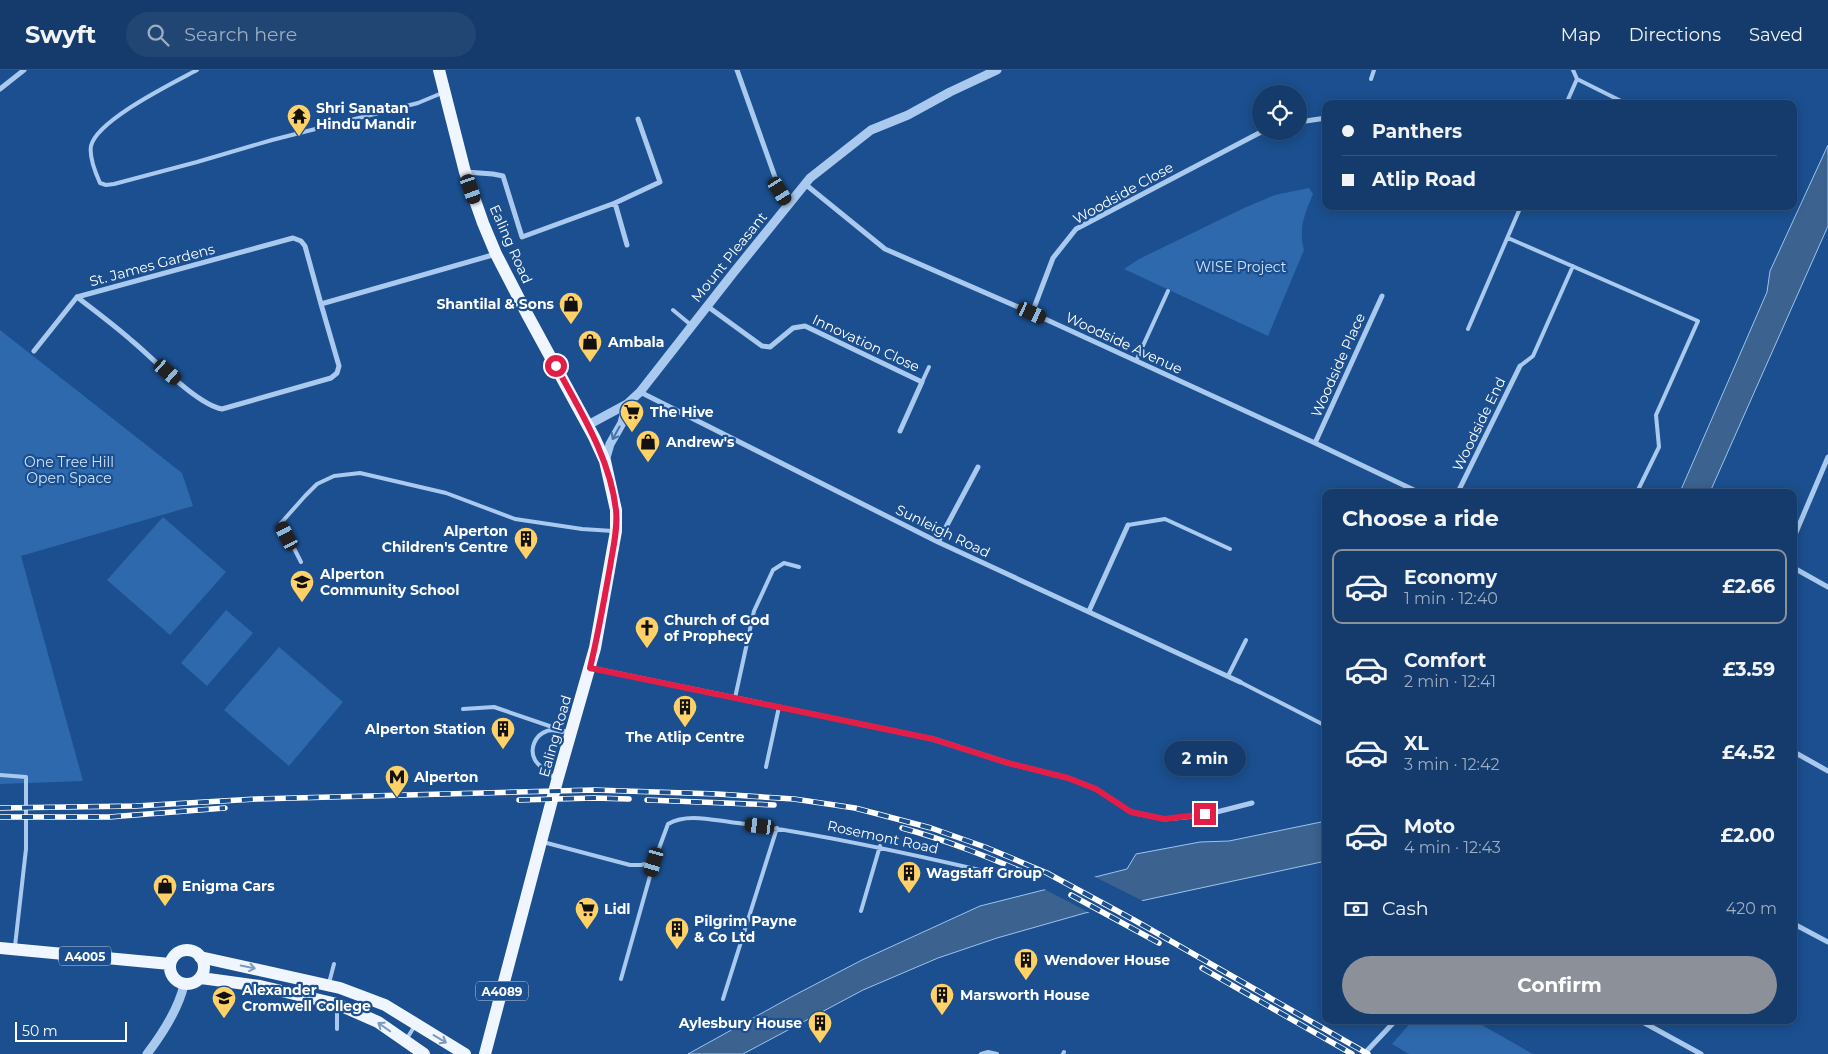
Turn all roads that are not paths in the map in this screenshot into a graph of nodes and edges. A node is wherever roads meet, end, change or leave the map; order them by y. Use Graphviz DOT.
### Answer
graph roads {
  1 [pos="24,70"];
  2 [pos="197,70"];
  3 [pos="439,70"];
  4 [pos="737,70"];
  5 [pos="997,70"];
  6 [pos="1374,70"];
  7 [pos="1573,70"];
  8 [pos="1577,78"];
  9 [pos="1371,79"];
  10 [pos="0,89"];
  11 [pos="444,92"];
  12 [pos="1568,100"];
  13 [pos="1619,100"];
  14 [pos="1322,119"];
  15 [pos="638,120"];
  16 [pos="1307,121"];
  17 [pos="1252,137"];
  18 [pos="465,172"];
  19 [pos="805,184"];
  20 [pos="614,203"];
  21 [pos="789,204"];
  22 [pos="1520,210"];
  23 [pos="1508,238"];
  24 [pos="627,245"];
  25 [pos="496,254"];
  26 [pos="1573,266"];
  27 [pos="1168,291"];
  28 [pos="1382,296"];
  29 [pos="77,297"];
  30 [pos="322,304"];
  31 [pos="707,306"];
  32 [pos="673,310"];
  33 [pos="1032,313"];
  34 [pos="692,326"];
  35 [pos="1468,328"];
  36 [pos="34,352"];
  37 [pos="1136,361"];
  38 [pos="1520,366"];
  39 [pos="930,367"];
  40 [pos="922,382"];
  41 [pos="640,392"];
  42 [pos="627,404"];
  43 [pos="588,425"];
  44 [pos="900,431"];
  45 [pos="1315,443"];
  46 [pos="1828,457"];
  47 [pos="605,461"];
  48 [pos="978,467"];
  49 [pos="1412,489"];
  50 [pos="1459,489"];
  51 [pos="1638,489"];
  52 [pos="1128,525"];
  53 [pos="1797,530"];
  54 [pos="616,531"];
  55 [pos="938,542"];
  56 [pos="1230,549"];
  57 [pos="301,562"];
  58 [pos="799,568"];
  59 [pos="1797,570"];
  60 [pos="1828,588"];
  61 [pos="1089,611"];
  62 [pos="1246,640"];
  63 [pos="590,668"];
  64 [pos="1228,676"];
  65 [pos="1240,682"];
  66 [pos="736,698"];
  67 [pos="779,707"];
  68 [pos="463,709"];
  69 [pos="1322,724"];
  70 [pos="572,733"];
  71 [pos="1797,754"];
  72 [pos="766,767"];
  73 [pos="1828,771"];
  74 [pos="0,775"];
  75 [pos="557,781"];
  76 [pos="1252,803"];
  77 [pos="777,828"];
  78 [pos="541,842"];
  79 [pos="880,846"];
  80 [pos="654,862"];
  81 [pos="984,871"];
  82 [pos="861,911"];
  83 [pos="1797,926"];
  84 [pos="1828,942"];
  85 [pos="0,948"];
  86 [pos="15,950"];
  87 [pos="200,957"];
  88 [pos="170,964"];
  89 [pos="334,964"];
  90 [pos="200,978"];
  91 [pos="622,979"];
  92 [pos="184,985"];
  93 [pos="334,987"];
  94 [pos="724,999"];
  95 [pos="337,1004"];
  96 [pos="415,1024"];
  97 [pos="1392,1024"];
  98 [pos="1647,1024"];
  99 [pos="337,1029"];
  100 [pos="404,1042"];
  101 [pos="147,1054"];
  102 [pos="424,1054"];
  103 [pos="465,1054"];
  104 [pos="485,1054"];
  105 [pos="981,1054"];
  106 [pos="996,1054"];
  107 [pos="1364,1054"];
  108 [pos="1701,1054"];
  1 -- 10 [label="street"];
  2 -- 11 [label="lane"];
  3 -- 11 [label="main road, Ealing Road / A4089"];
  4 -- 21 [label="street"];
  5 -- 19 [label="street, Mount Pleasant"];
  6 -- 9 [label="lane"];
  7 -- 8 [label="lane"];
  8 -- 12 [label="lane"];
  8 -- 13 [label="lane"];
  11 -- 18 [label="main road, Ealing Road / A4089"];
  14 -- 16 [label="street"];
  15 -- 20 [label="street"];
  17 -- 33 [label="street, Woodside Close"];
  18 -- 20 [label="street"];
  18 -- 25 [label="main road, Ealing Road / A4089"];
  19 -- 21 [label="street, Mount Pleasant"];
  19 -- 33 [label="street, Woodside Avenue"];
  20 -- 24 [label="street"];
  21 -- 31 [label="street, Mount Pleasant"];
  22 -- 23 [label="lane"];
  23 -- 26 [label="lane"];
  23 -- 35 [label="lane"];
  25 -- 30 [label="street"];
  25 -- 43 [label="main road, Ealing Road / A4089"];
  26 -- 38 [label="lane"];
  26 -- 51 [label="lane"];
  27 -- 37 [label="lane"];
  28 -- 45 [label="street, Woodside Place"];
  29 -- 30 [label="street, St. James Gardens"];
  29 -- 30 [label="street, St. James Gardens"];
  29 -- 36 [label="street"];
  31 -- 34 [label="street, Mount Pleasant"];
  31 -- 40 [label="street, Innovation Close"];
  32 -- 34 [label="lane"];
  33 -- 37 [label="street, Woodside Avenue"];
  34 -- 41 [label="street, Mount Pleasant"];
  37 -- 45 [label="street, Woodside Avenue"];
  38 -- 50 [label="street, Woodside End"];
  39 -- 40 [label="lane"];
  40 -- 44 [label="street, Innovation Close"];
  41 -- 42 [label="street, Mount Pleasant"];
  41 -- 55 [label="street, Sunleigh Road"];
  42 -- 43 [label="street, Mount Pleasant"];
  42 -- 47 [label="street, Mount Pleasant, one-way"];
  43 -- 47 [label="main road, Ealing Road / A4089"];
  45 -- 49 [label="street, Woodside Avenue"];
  46 -- 53 [label="street"];
  47 -- 54 [label="main road, Ealing Road / A4089"];
  48 -- 55 [label="street"];
  52 -- 56 [label="lane"];
  52 -- 61 [label="street"];
  54 -- 57 [label="lane"];
  54 -- 63 [label="main road, Ealing Road / A4089"];
  55 -- 61 [label="street, Sunleigh Road"];
  58 -- 66 [label="lane"];
  59 -- 60 [label="street"];
  61 -- 64 [label="street, Sunleigh Road"];
  62 -- 64 [label="lane"];
  63 -- 66 [label="street"];
  63 -- 70 [label="main road, Ealing Road / A4089"];
  64 -- 65 [label="street, Sunleigh Road"];
  65 -- 69 [label="lane"];
  66 -- 67 [label="street"];
  67 -- 72 [label="lane"];
  67 -- 76 [label="street"];
  68 -- 70 [label="lane"];
  70 -- 75 [label="main road, Ealing Road / A4089"];
  70 -- 75 [label="lane"];
  71 -- 73 [label="street"];
  74 -- 86 [label="lane"];
  75 -- 78 [label="main road, Ealing Road / A4089"];
  77 -- 79 [label="lane, Rosemont Road"];
  77 -- 80 [label="lane, Rosemont Road"];
  77 -- 94 [label="lane"];
  78 -- 80 [label="lane"];
  78 -- 104 [label="main road, Ealing Road / A4089"];
  79 -- 81 [label="lane, Rosemont Road"];
  79 -- 82 [label="lane"];
  80 -- 91 [label="lane, Rosemont Road"];
  83 -- 84 [label="street"];
  85 -- 86 [label="main road, A4005"];
  86 -- 88 [label="main road, A4005"];
  87 -- 88 [label="main road"];
  87 -- 90 [label="main road"];
  87 -- 93 [label="main road, one-way"];
  88 -- 92 [label="main road"];
  89 -- 93 [label="lane"];
  90 -- 92 [label="main road"];
  90 -- 95 [label="main road"];
  92 -- 101 [label="street"];
  93 -- 95 [label="lane"];
  93 -- 96 [label="main road"];
  95 -- 99 [label="lane"];
  100 -- 95 [label="main road, one-way"];
  96 -- 100 [label="lane"];
  96 -- 103 [label="main road, one-way"];
  97 -- 107 [label="street"];
  98 -- 108 [label="street"];
  100 -- 102 [label="main road"];
  105 -- 106 [label="lane"];
}
